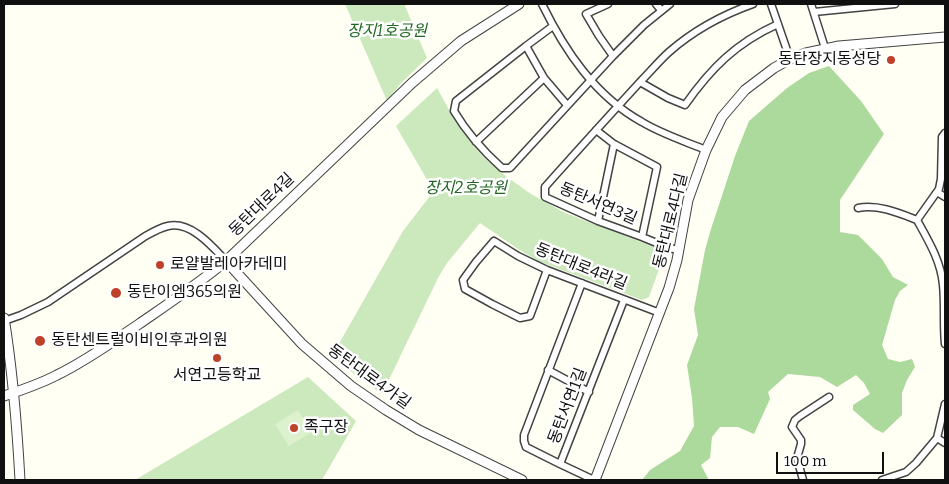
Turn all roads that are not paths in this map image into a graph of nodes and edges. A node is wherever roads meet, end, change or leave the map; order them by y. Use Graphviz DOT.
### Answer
graph roads {
  1 [pos="519,4"];
  2 [pos="542,4"];
  3 [pos="608,4"];
  4 [pos="656,4"];
  5 [pos="670,4"];
  6 [pos="753,4"];
  7 [pos="771,4"];
  8 [pos="811,4"];
  9 [pos="895,4"];
  10 [pos="661,10"];
  11 [pos="814,12"];
  12 [pos="778,24"];
  13 [pos="553,26"];
  14 [pos="945,37"];
  15 [pos="526,46"];
  16 [pos="824,48"];
  17 [pos="613,56"];
  18 [pos="790,59"];
  19 [pos="544,78"];
  20 [pos="590,80"];
  21 [pos="640,82"];
  22 [pos="567,105"];
  23 [pos="618,106"];
  24 [pos="596,130"];
  25 [pos="945,133"];
  26 [pos="476,142"];
  27 [pos="614,144"];
  28 [pos="706,150"];
  29 [pos="937,192"];
  30 [pos="945,197"];
  31 [pos="858,208"];
  32 [pos="917,220"];
  33 [pos="598,221"];
  34 [pos="642,237"];
  35 [pos="679,250"];
  36 [pos="226,261"];
  37 [pos="547,270"];
  38 [pos="582,284"];
  39 [pos="624,300"];
  40 [pos="944,311"];
  41 [pos="660,313"];
  42 [pos="4,320"];
  43 [pos="945,344"];
  44 [pos="548,370"];
  45 [pos="589,392"];
  46 [pos="14,393"];
  47 [pos="4,396"];
  48 [pos="829,396"];
  49 [pos="945,404"];
  50 [pos="937,438"];
  51 [pos="945,443"];
  52 [pos="560,464"];
  53 [pos="20,480"];
  54 [pos="522,480"];
  55 [pos="594,480"];
  56 [pos="803,480"];
  57 [pos="882,480"];
  1 -- 36 [label="street, 동탄대로4길"];
  2 -- 13 [label="street"];
  3 -- 17 [label="street"];
  4 -- 10 [label="street"];
  5 -- 10 [label="street"];
  6 -- 21 [label="street, 동탄서연3길"];
  7 -- 12 [label="street"];
  8 -- 11 [label="street"];
  9 -- 11 [label="street"];
  10 -- 17 [label="street"];
  11 -- 16 [label="street"];
  12 -- 18 [label="street"];
  12 -- 21 [label="street"];
  13 -- 15 [label="street"];
  13 -- 20 [label="street"];
  14 -- 16 [label="street, 동탄대로4다길"];
  15 -- 19 [label="street"];
  15 -- 26 [label="street"];
  16 -- 18 [label="street, 동탄대로4다길"];
  17 -- 20 [label="street"];
  18 -- 28 [label="street, 동탄대로4다길"];
  19 -- 22 [label="street"];
  19 -- 26 [label="street"];
  20 -- 22 [label="street"];
  20 -- 23 [label="street"];
  21 -- 23 [label="street, 동탄서연3길"];
  22 -- 26 [label="street"];
  23 -- 24 [label="street, 동탄서연3길"];
  23 -- 28 [label="street"];
  24 -- 27 [label="street, 동탄서연3길"];
  24 -- 33 [label="street, 동탄서연3길"];
  25 -- 29 [label="street"];
  27 -- 33 [label="street"];
  27 -- 34 [label="street, 동탄서연3길"];
  28 -- 35 [label="street, 동탄대로4다길"];
  29 -- 30 [label="street"];
  29 -- 32 [label="street"];
  31 -- 32 [label="street"];
  32 -- 40 [label="street"];
  33 -- 34 [label="street, 동탄서연3길"];
  34 -- 35 [label="street"];
  35 -- 41 [label="street, 동탄대로4다길"];
  36 -- 42 [label="street"];
  36 -- 46 [label="street, 동탄대로4길"];
  36 -- 54 [label="street, 동탄대로4가길"];
  37 -- 37 [label="street, 동탄대로4라길"];
  37 -- 38 [label="street, 동탄대로4라길"];
  38 -- 39 [label="street, 동탄대로4라길"];
  38 -- 44 [label="street, 동탄서연1길"];
  39 -- 41 [label="street, 동탄대로4라길"];
  39 -- 45 [label="street, 동탄서연1길"];
  40 -- 43 [label="street"];
  41 -- 55 [label="street, 동탄대로4다길"];
  42 -- 46 [label="street"];
  44 -- 45 [label="street"];
  44 -- 52 [label="street, 동탄서연1길"];
  45 -- 52 [label="street, 동탄서연1길"];
  46 -- 47 [label="street, 동탄대로4길"];
  46 -- 53 [label="street"];
  48 -- 56 [label="street"];
  49 -- 50 [label="street"];
  50 -- 51 [label="street"];
  50 -- 57 [label="street"];
  52 -- 55 [label="street"];
}
